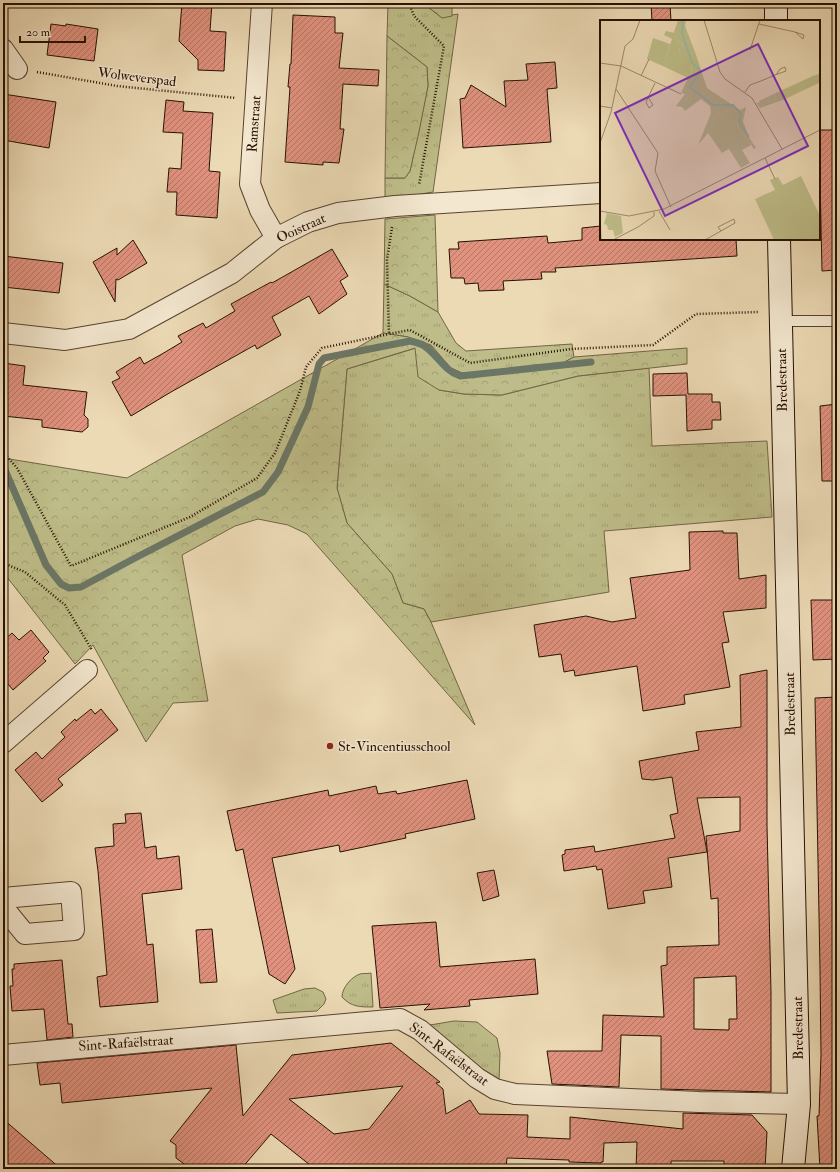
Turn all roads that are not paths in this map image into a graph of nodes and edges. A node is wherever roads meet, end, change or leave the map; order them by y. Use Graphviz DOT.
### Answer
graph roads {
  1 [pos="262,3"];
  2 [pos="776,3"];
  3 [pos="776,20"];
  4 [pos="3,49"];
  5 [pos="17,69"];
  6 [pos="600,193"];
  7 [pos="276,238"];
  8 [pos="779,240"];
  9 [pos="781,313"];
  10 [pos="837,321"];
  11 [pos="3,332"];
  12 [pos="87,670"];
  13 [pos="3,743"];
  14 [pos="3,898"];
  15 [pos="3,907"];
  16 [pos="3,1055"];
  17 [pos="799,1104"];
  18 [pos="793,1169"];
  1 -- 7 [label="street, Ramstraat"];
  2 -- 3 [label="street"];
  4 -- 5 [label="street"];
  6 -- 7 [label="street, Ooistraat"];
  7 -- 11 [label="street, Ooistraat"];
  8 -- 9 [label="street, Bredestraat"];
  9 -- 10 [label="lane"];
  9 -- 17 [label="street, Bredestraat"];
  12 -- 13 [label="street"];
  14 -- 15 [label="street"];
  16 -- 17 [label="street, Sint-Rafaëlstraat"];
  17 -- 18 [label="street, Bredestraat"];
}
